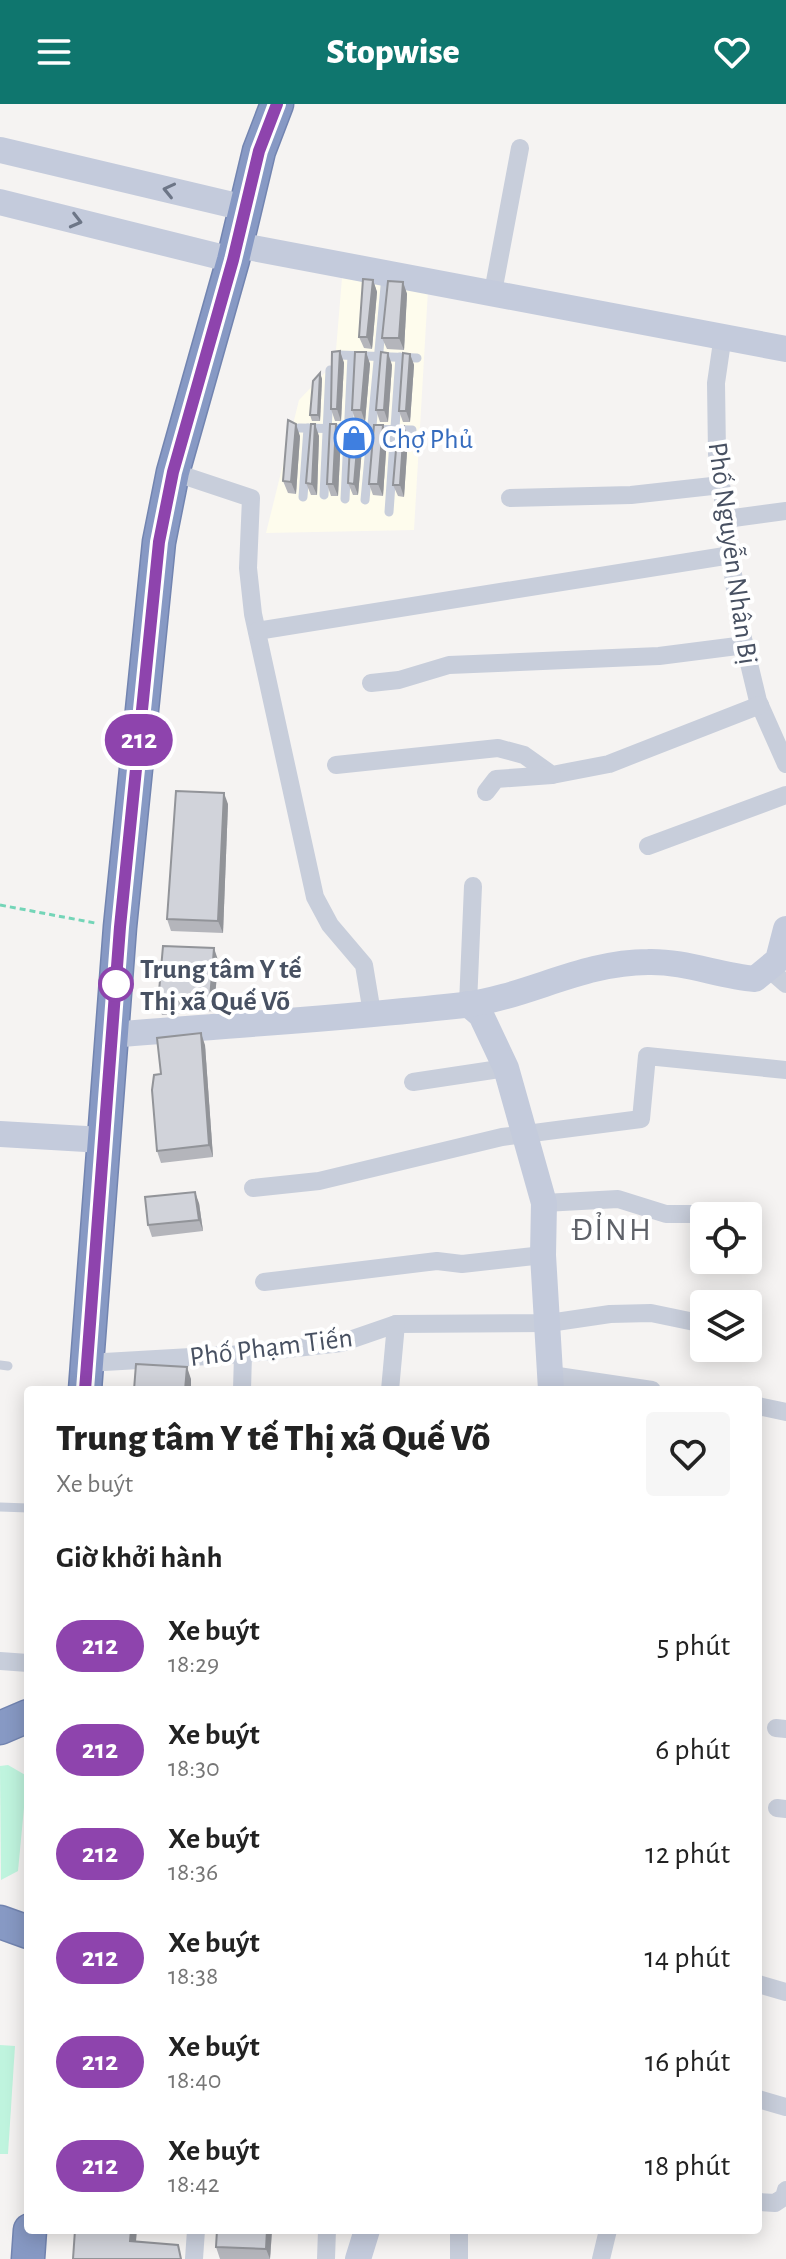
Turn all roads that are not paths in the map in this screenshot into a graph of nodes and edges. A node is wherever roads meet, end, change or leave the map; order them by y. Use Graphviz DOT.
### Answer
graph roads {
  1 [pos="277,104"];
  2 [pos="520,148"];
  3 [pos="0,150"];
  4 [pos="0,202"];
  5 [pos="245,208"];
  6 [pos="235,252"];
  7 [pos="386,272"];
  8 [pos="493,292"];
  9 [pos="723,335"];
  10 [pos="786,349"];
  11 [pos="340,355"];
  12 [pos="352,356"];
  13 [pos="379,356"];
  14 [pos="400,357"];
  15 [pos="417,358"];
  16 [pos="330,370"];
  17 [pos="328,428"];
  18 [pos="348,429"];
  19 [pos="372,430"];
  20 [pos="395,430"];
  21 [pos="412,430"];
  22 [pos="173,472"];
  23 [pos="721,485"];
  24 [pos="324,495"];
  25 [pos="303,497"];
  26 [pos="510,498"];
  27 [pos="345,499"];
  28 [pos="365,500"];
  29 [pos="786,511"];
  30 [pos="389,512"];
  31 [pos="726,519"];
  32 [pos="731,555"];
  33 [pos="257,631"];
  34 [pos="745,645"];
  35 [pos="371,683"];
  36 [pos="760,705"];
  37 [pos="786,764"];
  38 [pos="336,765"];
  39 [pos="552,775"];
  40 [pos="486,792"];
  41 [pos="786,795"];
  42 [pos="648,846"];
  43 [pos="473,886"];
  44 [pos="786,929"];
  45 [pos="778,977"];
  46 [pos="468,1004"];
  47 [pos="372,1013"];
  48 [pos="112,1035"];
  49 [pos="506,1068"];
  50 [pos="786,1070"];
  51 [pos="413,1082"];
  52 [pos="0,1134"];
  53 [pos="524,1134"];
  54 [pos="103,1140"];
  55 [pos="253,1188"];
  56 [pos="544,1203"];
  57 [pos="690,1214"];
  58 [pos="543,1255"];
  59 [pos="264,1282"];
  60 [pos="690,1321"];
  61 [pos="549,1323"];
  62 [pos="396,1324"];
  63 [pos="243,1354"];
  64 [pos="86,1377"];
  65 [pos="551,1382"];
  66 [pos="242,1386"];
  67 [pos="390,1386"];
  68 [pos="602,1386"];
  69 [pos="762,1407"];
  70 [pos="786,1412"];
  71 [pos="0,1507"];
  72 [pos="24,1508"];
  73 [pos="0,1661"];
  74 [pos="24,1663"];
  75 [pos="24,1718"];
  76 [pos="0,1728"];
  77 [pos="762,1985"];
  78 [pos="786,1992"];
  79 [pos="762,2100"];
  80 [pos="786,2107"];
  81 [pos="786,2190"];
  82 [pos="762,2202"];
  83 [pos="30,2234"];
  84 [pos="196,2234"];
  85 [pos="327,2234"];
  86 [pos="366,2234"];
  87 [pos="459,2234"];
  88 [pos="607,2234"];
  89 [pos="28,2259"];
  90 [pos="194,2259"];
  91 [pos="326,2259"];
  92 [pos="358,2259"];
  93 [pos="459,2259"];
  94 [pos="601,2259"];
  1 -- 5 [label="highway"];
  2 -- 8 [label="street"];
  5 -- 3 [label="street, one-way"];
  4 -- 6 [label="street, one-way"];
  5 -- 6 [label="highway"];
  6 -- 7 [label="street"];
  6 -- 22 [label="highway"];
  7 -- 8 [label="street"];
  7 -- 13 [label="lane"];
  8 -- 9 [label="street"];
  9 -- 10 [label="street"];
  9 -- 23 [label="street, Phố Nguyễn Nhân Bị"];
  11 -- 12 [label="lane"];
  12 -- 13 [label="lane"];
  12 -- 18 [label="lane"];
  13 -- 14 [label="lane"];
  13 -- 19 [label="lane"];
  14 -- 15 [label="lane"];
  14 -- 20 [label="lane"];
  16 -- 17 [label="lane"];
  17 -- 18 [label="lane"];
  17 -- 24 [label="lane"];
  17 -- 25 [label="lane"];
  18 -- 19 [label="lane"];
  18 -- 27 [label="lane"];
  19 -- 20 [label="lane"];
  19 -- 28 [label="lane"];
  20 -- 21 [label="lane"];
  20 -- 30 [label="lane"];
  22 -- 33 [label="street"];
  22 -- 48 [label="highway"];
  23 -- 26 [label="street"];
  23 -- 31 [label="street, Phố Nguyễn Nhân Bị"];
  29 -- 31 [label="street"];
  31 -- 32 [label="street, Phố Nguyễn Nhân Bị"];
  32 -- 33 [label="street"];
  32 -- 34 [label="street, Phố Nguyễn Nhân Bị"];
  33 -- 47 [label="street"];
  34 -- 35 [label="street"];
  34 -- 36 [label="street, Phố Nguyễn Nhân Bị"];
  36 -- 37 [label="street, Phố Nguyễn Nhân Bị"];
  36 -- 39 [label="street"];
  38 -- 39 [label="street"];
  39 -- 40 [label="street"];
  41 -- 42 [label="street"];
  43 -- 46 [label="street"];
  44 -- 45 [label="street"];
  45 -- 46 [label="street"];
  46 -- 47 [label="street"];
  46 -- 49 [label="street"];
  47 -- 48 [label="street"];
  48 -- 54 [label="highway"];
  49 -- 51 [label="street"];
  49 -- 53 [label="street"];
  50 -- 53 [label="street"];
  52 -- 54 [label="street"];
  53 -- 55 [label="street"];
  53 -- 56 [label="street"];
  54 -- 64 [label="highway"];
  56 -- 57 [label="street"];
  56 -- 58 [label="street"];
  58 -- 59 [label="street"];
  58 -- 61 [label="street"];
  60 -- 61 [label="street, Phố Phạm Tiến"];
  61 -- 62 [label="street, Phố Phạm Tiến"];
  61 -- 65 [label="street"];
  62 -- 63 [label="street, Phố Phạm Tiến"];
  62 -- 67 [label="street"];
  63 -- 64 [label="street, Phố Phạm Tiến"];
  63 -- 66 [label="street"];
  65 -- 68 [label="street"];
  69 -- 70 [label="street"];
  71 -- 72 [label="lane"];
  73 -- 74 [label="street"];
  75 -- 76 [label="highway"];
  77 -- 78 [label="street"];
  79 -- 80 [label="street"];
  81 -- 82 [label="street"];
  83 -- 89 [label="highway"];
  84 -- 90 [label="street"];
  85 -- 91 [label="street"];
  86 -- 92 [label="street"];
  87 -- 93 [label="street"];
  88 -- 94 [label="street"];
}
